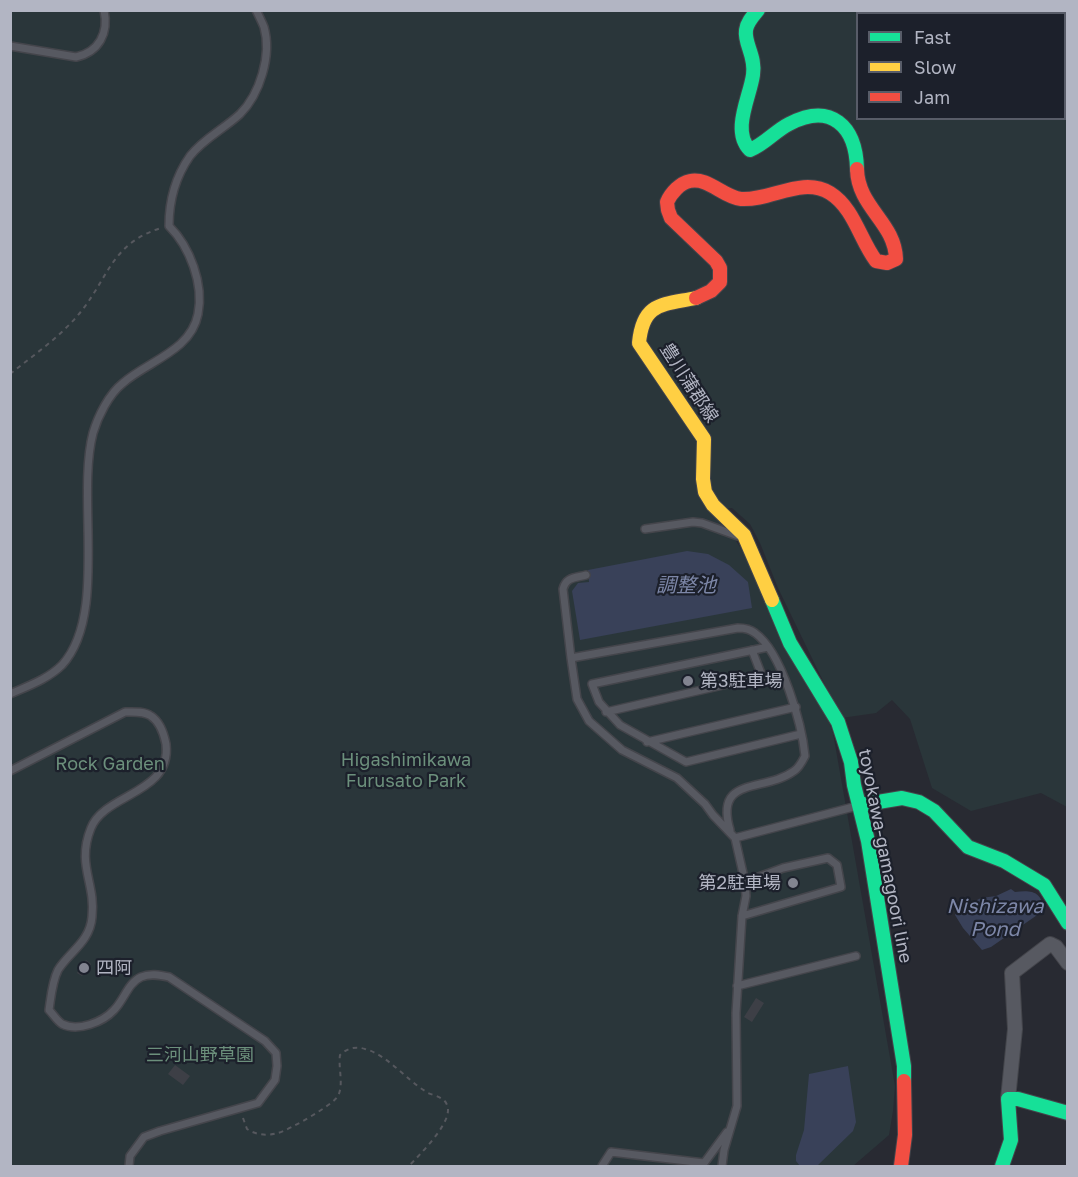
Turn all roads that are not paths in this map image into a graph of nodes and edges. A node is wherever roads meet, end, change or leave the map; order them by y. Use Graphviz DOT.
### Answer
graph roads {
  1 [pos="104,10"];
  2 [pos="256,10"];
  3 [pos="758,10"];
  4 [pos="10,46"];
  5 [pos="645,529"];
  6 [pos="744,535"];
  7 [pos="586,575"];
  8 [pos="768,647"];
  9 [pos="752,650"];
  10 [pos="571,658"];
  11 [pos="10,694"];
  12 [pos="796,707"];
  13 [pos="606,712"];
  14 [pos="801,734"];
  15 [pos="647,742"];
  16 [pos="10,771"];
  17 [pos="860,805"];
  18 [pos="730,830"];
  19 [pos="735,838"];
  20 [pos="745,882"];
  21 [pos="742,916"];
  22 [pos="1068,923"];
  23 [pos="856,956"];
  24 [pos="1068,963"];
  25 [pos="737,986"];
  26 [pos="1008,1100"];
  27 [pos="1068,1113"];
  28 [pos="730,1127"];
  29 [pos="703,1165"];
  30 [pos="129,1167"];
  31 [pos="602,1167"];
  32 [pos="722,1167"];
  33 [pos="901,1167"];
  34 [pos="1002,1167"];
  1 -- 4 [label="lane"];
  2 -- 11 [label="lane"];
  3 -- 6 [label="main road, toyokawa-gamagoori line"];
  5 -- 6 [label="lane"];
  6 -- 17 [label="main road, toyokawa-gamagoori line"];
  7 -- 10 [label="lane"];
  8 -- 9 [label="lane"];
  8 -- 10 [label="lane"];
  8 -- 12 [label="lane"];
  9 -- 13 [label="lane"];
  9 -- 13 [label="lane"];
  10 -- 18 [label="lane"];
  12 -- 14 [label="lane"];
  12 -- 15 [label="lane"];
  13 -- 15 [label="lane"];
  14 -- 15 [label="lane"];
  14 -- 18 [label="lane"];
  16 -- 30 [label="lane"];
  17 -- 19 [label="lane"];
  17 -- 22 [label="main road"];
  17 -- 33 [label="main road, toyokawa-gamagoori line"];
  18 -- 19 [label="lane"];
  19 -- 20 [label="lane"];
  20 -- 21 [label="lane"];
  20 -- 21 [label="lane"];
  21 -- 25 [label="lane"];
  23 -- 25 [label="lane"];
  24 -- 26 [label="street"];
  25 -- 28 [label="lane"];
  26 -- 27 [label="main road"];
  26 -- 34 [label="main road"];
  28 -- 29 [label="lane"];
  28 -- 32 [label="lane"];
  29 -- 31 [label="lane"];
}
